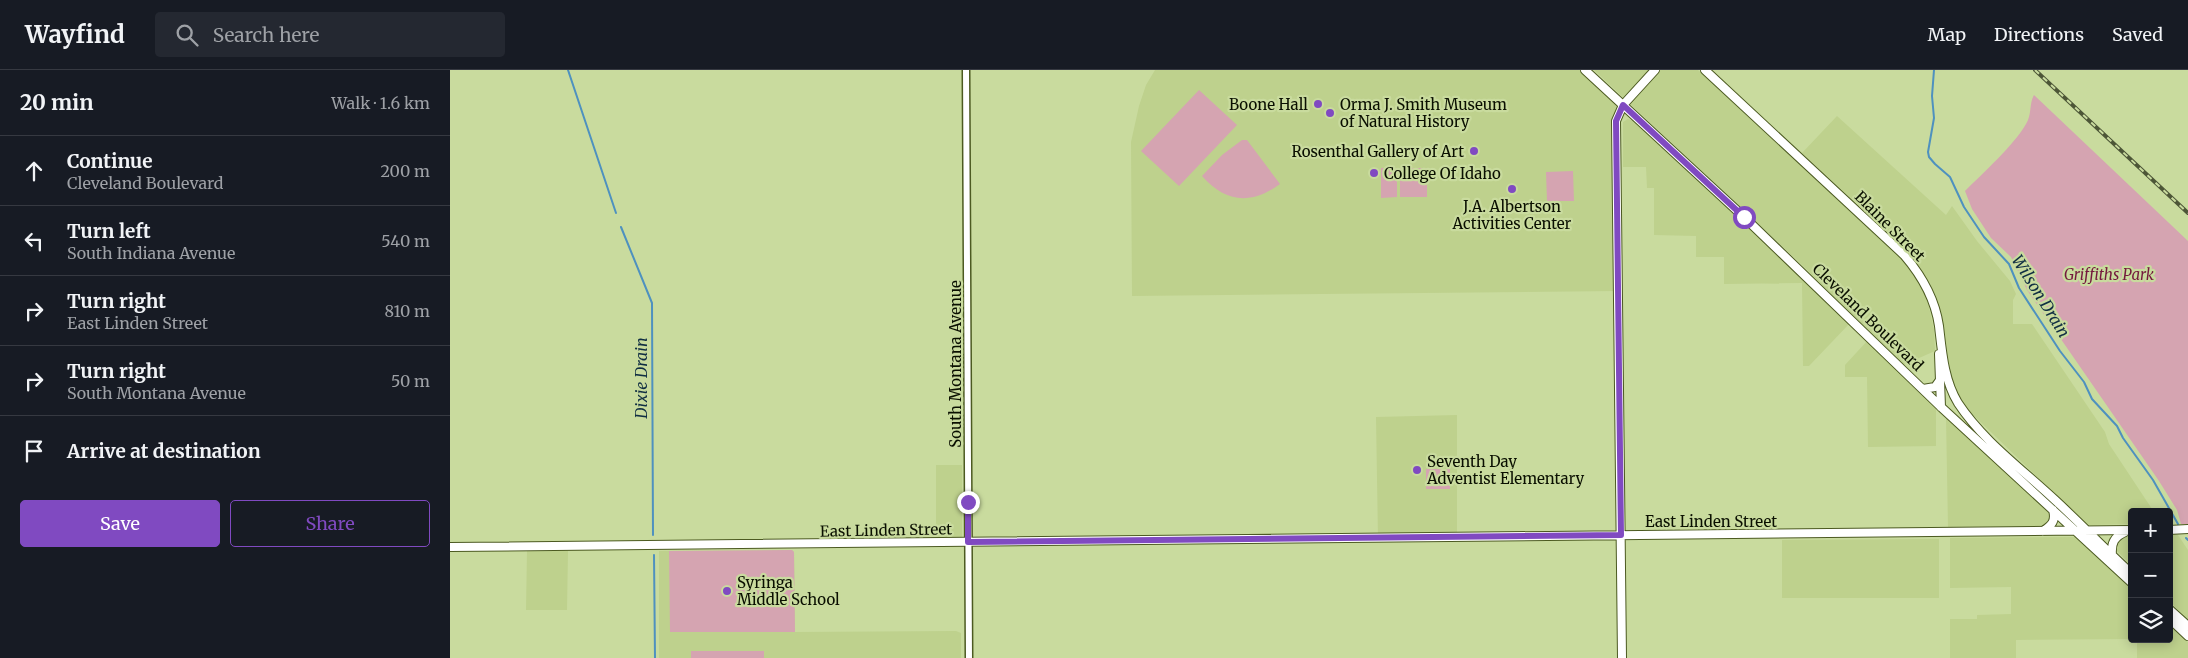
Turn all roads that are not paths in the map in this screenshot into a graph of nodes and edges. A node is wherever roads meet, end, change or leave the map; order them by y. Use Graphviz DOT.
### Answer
graph roads {
  1 [pos="966,70"];
  2 [pos="1585,70"];
  3 [pos="1655,70"];
  4 [pos="1705,70"];
  5 [pos="1623,105"];
  6 [pos="1940,348"];
  7 [pos="1940,380"];
  8 [pos="1923,389"];
  9 [pos="1942,407"];
  10 [pos="2053,510"];
  11 [pos="2128,530"];
  12 [pos="2173,530"];
  13 [pos="2188,530"];
  14 [pos="2076,531"];
  15 [pos="2087,531"];
  16 [pos="2128,531"];
  17 [pos="2043,532"];
  18 [pos="1621,535"];
  19 [pos="968,542"];
  20 [pos="450,547"];
  21 [pos="2112,555"];
  22 [pos="2128,570"];
  23 [pos="2128,579"];
  24 [pos="2173,613"];
  25 [pos="2173,622"];
  26 [pos="2188,626"];
  27 [pos="2188,636"];
  28 [pos="968,658"];
  29 [pos="1622,658"];
  1 -- 19 [label="street, South Montana Avenue"];
  2 -- 5 [label="main road, Cleveland Boulevard"];
  3 -- 5 [label="main road"];
  4 -- 6 [label="main road, Blaine Street"];
  5 -- 8 [label="main road, Cleveland Boulevard"];
  5 -- 18 [label="main road"];
  6 -- 7 [label="main road"];
  6 -- 15 [label="main road, Blaine Street"];
  7 -- 8 [label="main road"];
  7 -- 9 [label="main road"];
  8 -- 9 [label="main road, Cleveland Boulevard"];
  9 -- 10 [label="main road, Cleveland Boulevard"];
  10 -- 14 [label="main road, Cleveland Boulevard"];
  10 -- 17 [label="main road"];
  11 -- 15 [label="main road, East Linden Street"];
  12 -- 13 [label="main road"];
  14 -- 15 [label="main road, East Linden Street"];
  14 -- 17 [label="main road, East Linden Street"];
  14 -- 23 [label="main road, Cleveland Boulevard"];
  15 -- 21 [label="main road"];
  16 -- 21 [label="main road"];
  17 -- 18 [label="main road, East Linden Street"];
  18 -- 19 [label="main road, East Linden Street"];
  18 -- 29 [label="main road"];
  19 -- 20 [label="main road, East Linden Street"];
  19 -- 28 [label="street, South Montana Avenue"];
  21 -- 22 [label="main road"];
  24 -- 26 [label="main road"];
  25 -- 27 [label="main road"];
}
